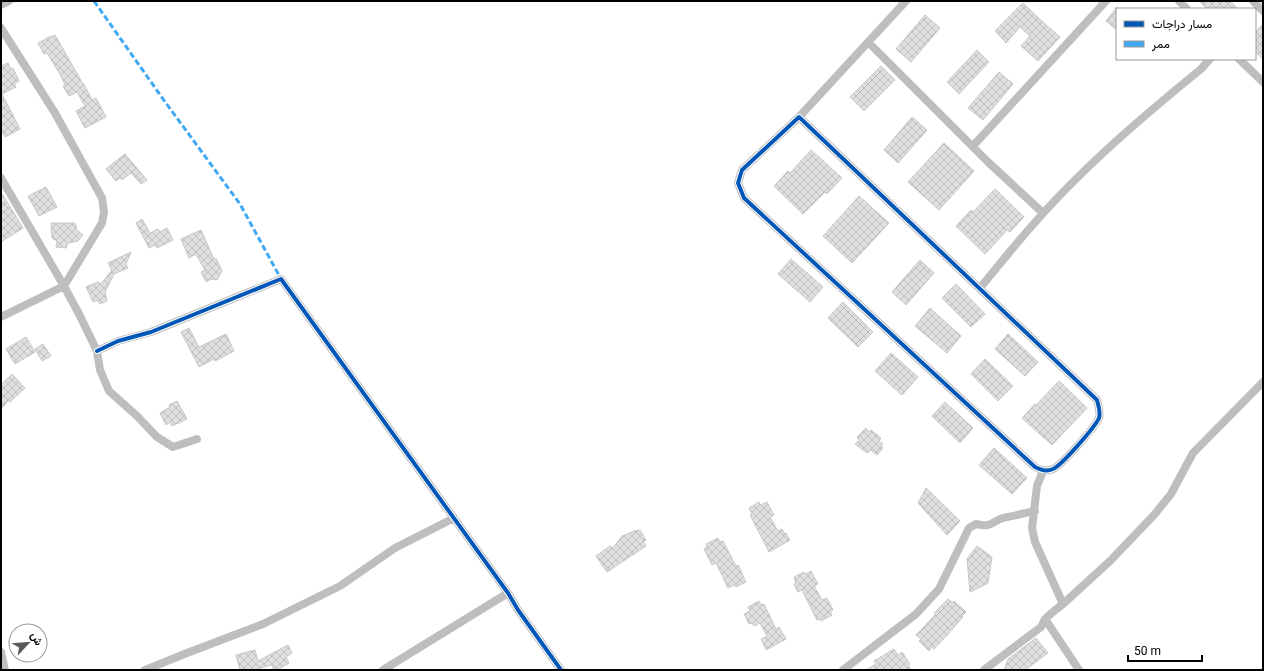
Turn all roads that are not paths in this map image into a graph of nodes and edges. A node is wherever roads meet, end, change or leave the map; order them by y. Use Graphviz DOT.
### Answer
graph roads {
  1 [pos="9,1"];
  2 [pos="906,1"];
  3 [pos="1106,1"];
  4 [pos="1,5"];
  5 [pos="1,28"];
  6 [pos="868,42"];
  7 [pos="1209,60"];
  8 [pos="1240,60"];
  9 [pos="1263,82"];
  10 [pos="799,117"];
  11 [pos="972,146"];
  12 [pos="1,178"];
  13 [pos="1043,213"];
  14 [pos="64,286"];
  15 [pos="980,288"];
  16 [pos="1,316"];
  17 [pos="97,351"];
  18 [pos="1263,382"];
  19 [pos="197,439"];
  20 [pos="1043,471"];
  21 [pos="1035,511"];
  22 [pos="454,518"];
  23 [pos="508,593"];
  24 [pos="1063,604"];
  25 [pos="1045,619"];
  26 [pos="1,652"];
  27 [pos="5,670"];
  28 [pos="145,670"];
  29 [pos="382,670"];
  30 [pos="561,670"];
  31 [pos="844,670"];
  32 [pos="985,670"];
  33 [pos="1079,670"];
  1 -- 4 [label="street"];
  2 -- 6 [label="street"];
  3 -- 11 [label="street"];
  5 -- 14 [label="street"];
  6 -- 10 [label="street"];
  6 -- 11 [label="street"];
  7 -- 13 [label="street"];
  8 -- 9 [label="street"];
  10 -- 15 [label="street"];
  10 -- 20 [label="street"];
  11 -- 13 [label="street"];
  12 -- 14 [label="street"];
  13 -- 15 [label="street"];
  14 -- 16 [label="street"];
  14 -- 17 [label="street"];
  15 -- 20 [label="street"];
  17 -- 19 [label="street"];
  17 -- 22 [label="street"];
  18 -- 24 [label="street"];
  20 -- 21 [label="street"];
  21 -- 24 [label="street"];
  21 -- 31 [label="street"];
  22 -- 23 [label="street"];
  22 -- 28 [label="street"];
  23 -- 29 [label="street"];
  23 -- 30 [label="street"];
  24 -- 25 [label="street"];
  25 -- 32 [label="street"];
  25 -- 33 [label="street"];
  26 -- 27 [label="street"];
}
